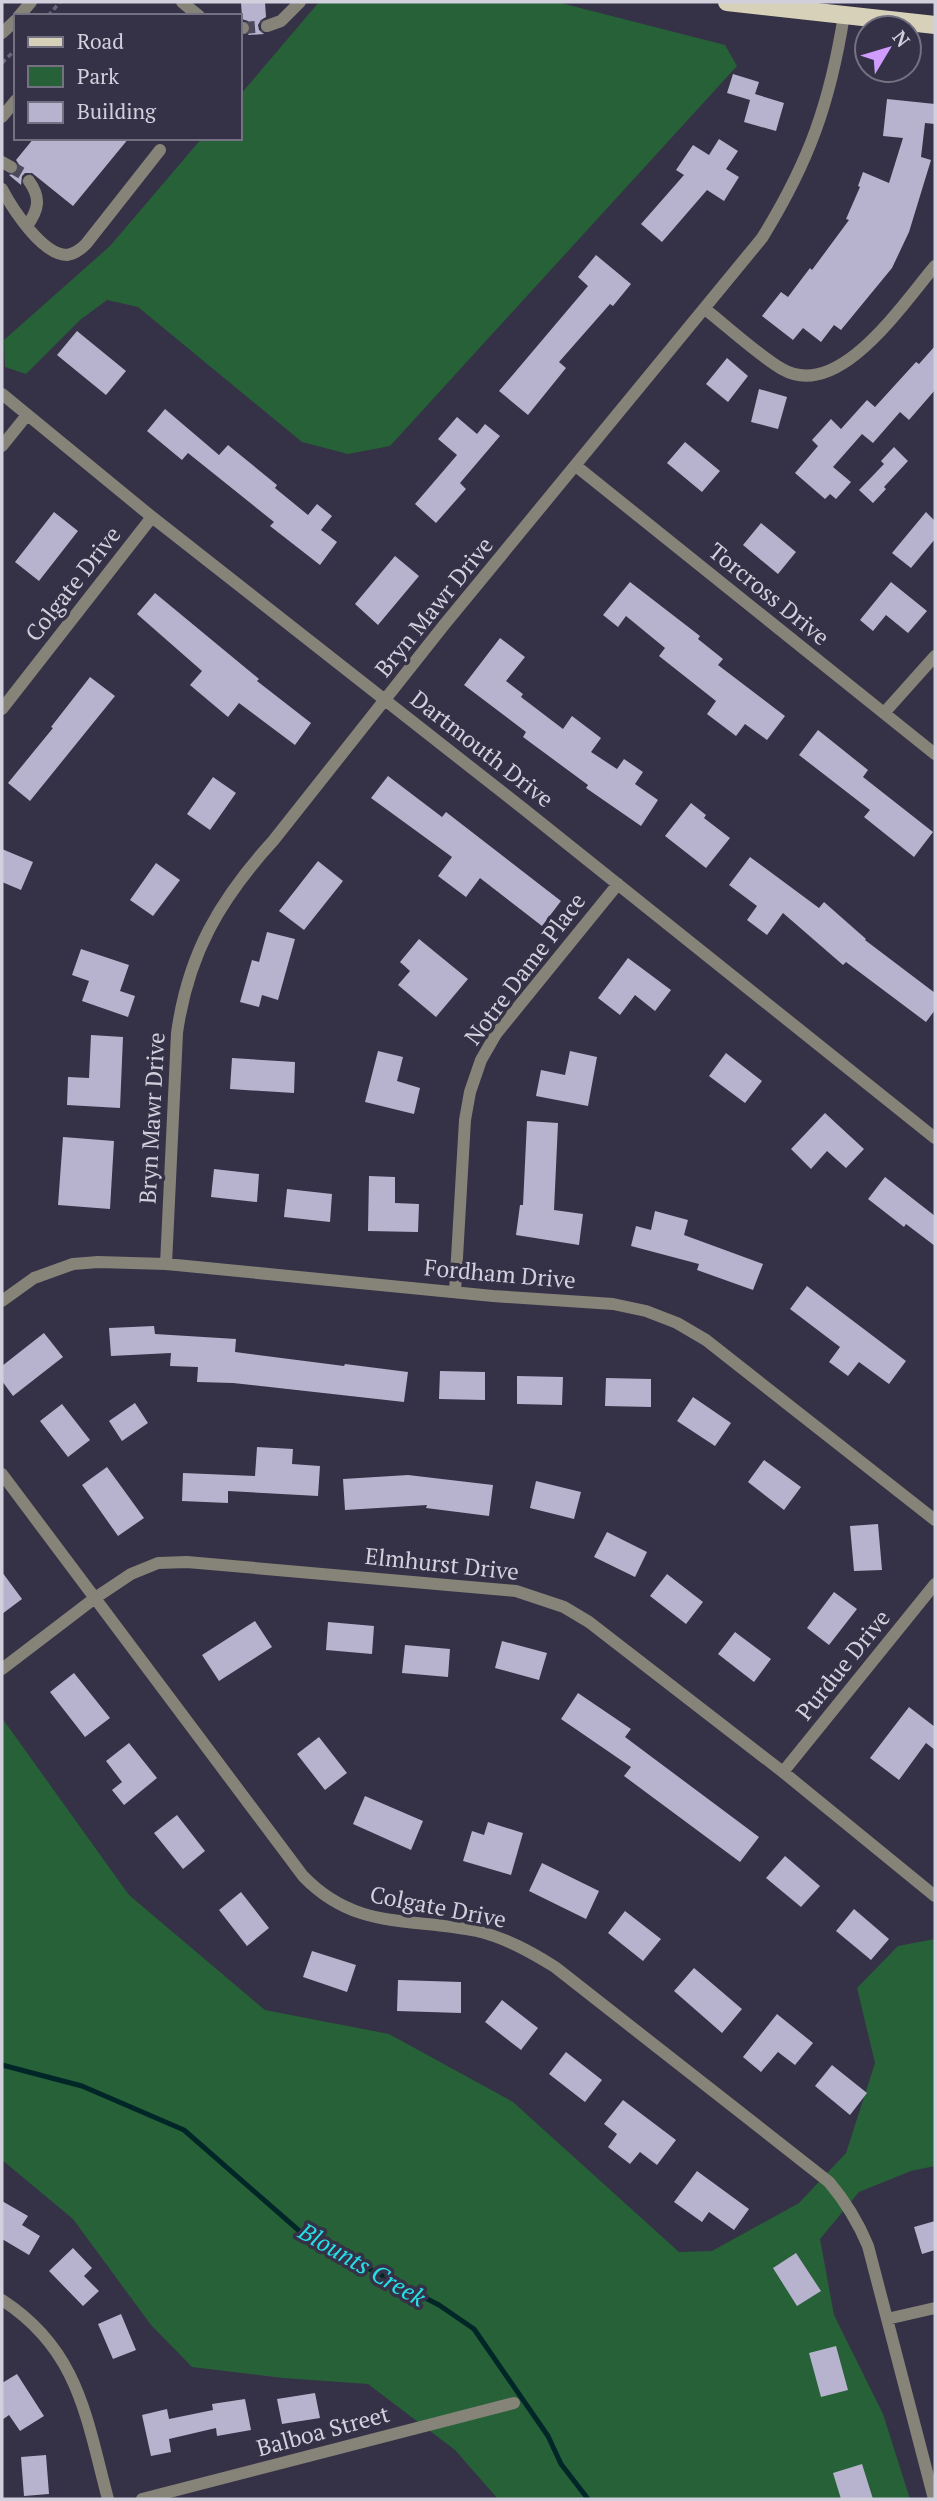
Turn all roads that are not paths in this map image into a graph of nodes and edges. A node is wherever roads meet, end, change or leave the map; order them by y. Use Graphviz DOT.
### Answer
graph roads {
  1 [pos="181,2"];
  2 [pos="300,2"];
  3 [pos="727,2"];
  4 [pos="196,14"];
  5 [pos="844,15"];
  6 [pos="935,25"];
  7 [pos="267,26"];
  8 [pos="14,102"];
  9 [pos="2,117"];
  10 [pos="160,150"];
  11 [pos="29,181"];
  12 [pos="2,189"];
  13 [pos="27,226"];
  14 [pos="935,266"];
  15 [pos="705,309"];
  16 [pos="2,394"];
  17 [pos="27,415"];
  18 [pos="2,446"];
  19 [pos="576,466"];
  20 [pos="152,517"];
  21 [pos="935,656"];
  22 [pos="385,700"];
  23 [pos="2,709"];
  24 [pos="884,713"];
  25 [pos="935,754"];
  26 [pos="618,884"];
  27 [pos="935,1138"];
  28 [pos="166,1264"];
  29 [pos="455,1292"];
  30 [pos="2,1301"];
  31 [pos="2,1474"];
  32 [pos="935,1520"];
  33 [pos="935,1584"];
  34 [pos="95,1598"];
  35 [pos="2,1669"];
  36 [pos="783,1772"];
  37 [pos="935,1896"];
  38 [pos="2,2301"];
  39 [pos="935,2308"];
  40 [pos="887,2319"];
  41 [pos="514,2403"];
  42 [pos="108,2499"];
  43 [pos="142,2499"];
  44 [pos="934,2499"];
  1 -- 4 [label="street"];
  2 -- 7 [label="street"];
  3 -- 5 [label="main road"];
  5 -- 6 [label="main road"];
  5 -- 15 [label="street, Bryn Mawr Drive"];
  8 -- 9 [label="street"];
  10 -- 13 [label="street"];
  11 -- 13 [label="street"];
  12 -- 13 [label="street"];
  14 -- 15 [label="street"];
  15 -- 19 [label="street, Bryn Mawr Drive"];
  16 -- 17 [label="street, Dartmouth Drive"];
  17 -- 18 [label="street"];
  17 -- 20 [label="street, Dartmouth Drive"];
  19 -- 22 [label="street, Bryn Mawr Drive"];
  19 -- 24 [label="street, Torcross Drive"];
  20 -- 22 [label="street, Dartmouth Drive"];
  20 -- 23 [label="street, Colgate Drive"];
  21 -- 24 [label="street"];
  22 -- 26 [label="street, Dartmouth Drive"];
  22 -- 28 [label="street, Bryn Mawr Drive"];
  24 -- 25 [label="street, Torcross Drive"];
  26 -- 27 [label="street, Dartmouth Drive"];
  26 -- 29 [label="street, Notre Dame Place"];
  28 -- 29 [label="street, Fordham Drive"];
  28 -- 30 [label="street, Fordham Drive"];
  29 -- 32 [label="street, Fordham Drive"];
  31 -- 34 [label="street, Colgate Drive"];
  33 -- 36 [label="street, Purdue Drive"];
  34 -- 35 [label="street, Elmhurst Drive"];
  34 -- 36 [label="street, Elmhurst Drive"];
  34 -- 40 [label="street, Colgate Drive"];
  36 -- 37 [label="street, Elmhurst Drive"];
  38 -- 42 [label="street"];
  39 -- 40 [label="street"];
  40 -- 44 [label="street, Colgate Drive"];
  41 -- 43 [label="street, Balboa Street"];
}
